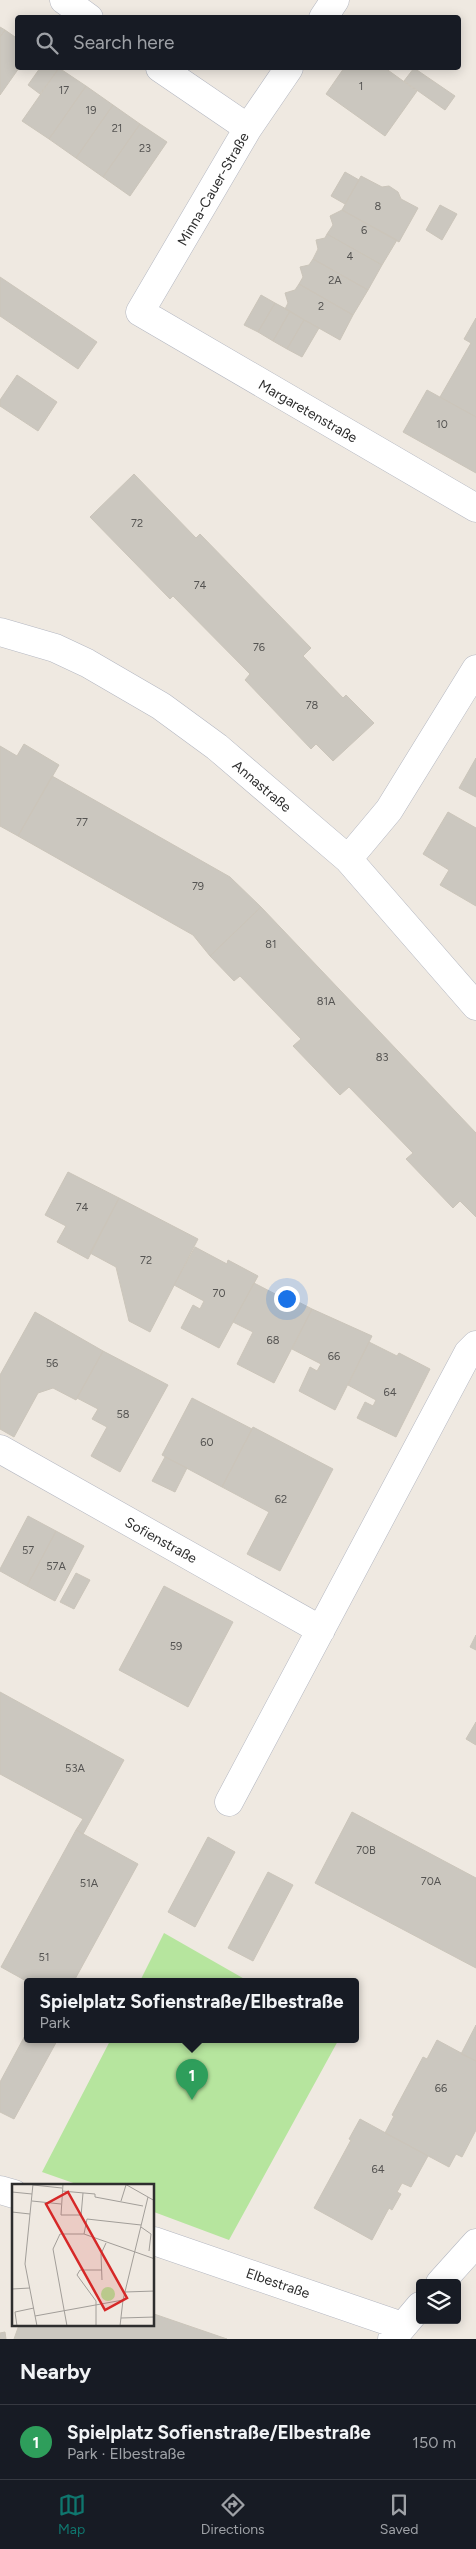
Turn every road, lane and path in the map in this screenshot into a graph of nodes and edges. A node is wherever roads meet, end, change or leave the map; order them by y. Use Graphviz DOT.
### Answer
graph roads {
  1 [pos="64,0"];
  2 [pos="335,0"];
  3 [pos="85,15"];
  4 [pos="325,15"];
  5 [pos="163,70"];
  6 [pos="288,70"];
  7 [pos="248,128"];
  8 [pos="140,312"];
  9 [pos="476,508"];
  10 [pos="0,632"];
  11 [pos="476,669"];
  12 [pos="348,859"];
  13 [pos="476,1006"];
  14 [pos="476,1345"];
  15 [pos="0,1450"];
  16 [pos="321,1630"];
  17 [pos="229,1802"];
  18 [pos="155,2241"];
  19 [pos="476,2243"];
  20 [pos="444,2279"];
  21 [pos="416,2311"];
  22 [pos="397,2332"];
  1 -- 3 [label="street"];
  2 -- 4 [label="street"];
  5 -- 7 [label="street"];
  6 -- 7 [label="street, Minna-Cauer-Straße"];
  7 -- 8 [label="street, Minna-Cauer-Straße"];
  8 -- 9 [label="street, Margaretenstraße"];
  10 -- 12 [label="street, Annastraße"];
  11 -- 12 [label="street"];
  12 -- 13 [label="street, Annastraße"];
  14 -- 16 [label="street"];
  15 -- 16 [label="street, Sofienstraße"];
  16 -- 17 [label="street"];
  18 -- 22 [label="street, Elbestraße"];
  19 -- 20 [label="street"];
  21 -- 22 [label="street"];
}
